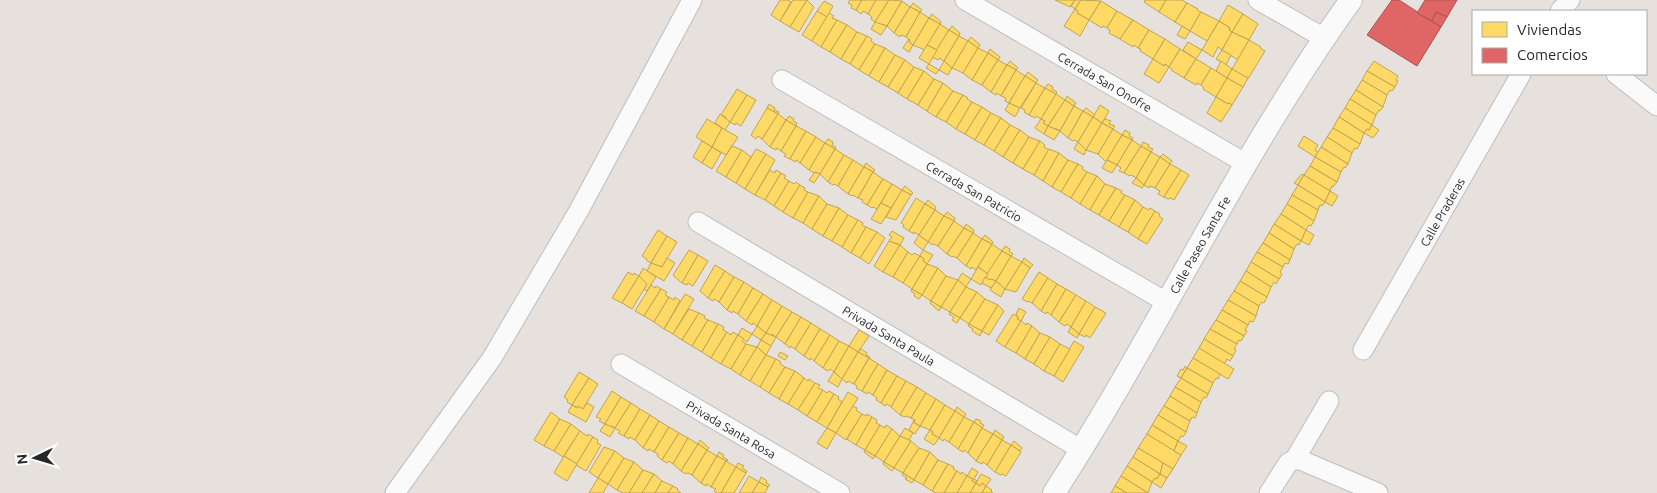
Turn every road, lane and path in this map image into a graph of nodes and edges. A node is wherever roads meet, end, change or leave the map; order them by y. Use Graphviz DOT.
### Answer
graph roads {
  1 [pos="692,0"];
  2 [pos="965,0"];
  3 [pos="1258,0"];
  4 [pos="1351,0"];
  5 [pos="1570,0"];
  6 [pos="1561,10"];
  7 [pos="1324,38"];
  8 [pos="1520,75"];
  9 [pos="1617,75"];
  10 [pos="782,80"];
  11 [pos="1657,106"];
  12 [pos="1245,163"];
  13 [pos="698,222"];
  14 [pos="1168,303"];
  15 [pos="1363,350"];
  16 [pos="621,364"];
  17 [pos="1329,400"];
  18 [pos="1082,450"];
  19 [pos="1299,460"];
  20 [pos="395,493"];
  21 [pos="840,493"];
  22 [pos="1054,493"];
  23 [pos="1270,493"];
  24 [pos="1378,493"];
  1 -- 20 [label="street"];
  2 -- 12 [label="street, Cerrada San Onofre"];
  3 -- 7 [label="street"];
  4 -- 7 [label="street, Calle Paseo Santa Fe"];
  5 -- 6 [label="street"];
  7 -- 12 [label="street, Calle Paseo Santa Fe"];
  8 -- 15 [label="street, Calle Praderas"];
  9 -- 11 [label="street"];
  10 -- 14 [label="street, Cerrada San Patricio"];
  12 -- 14 [label="street, Calle Paseo Santa Fe"];
  13 -- 18 [label="street, Privada Santa Paula"];
  14 -- 18 [label="street, Calle Paseo Santa Fe"];
  16 -- 21 [label="street, Privada Santa Rosa"];
  17 -- 19 [label="street"];
  18 -- 22 [label="street, Calle Paseo Santa Fe"];
  19 -- 23 [label="street"];
  19 -- 24 [label="street"];
}
